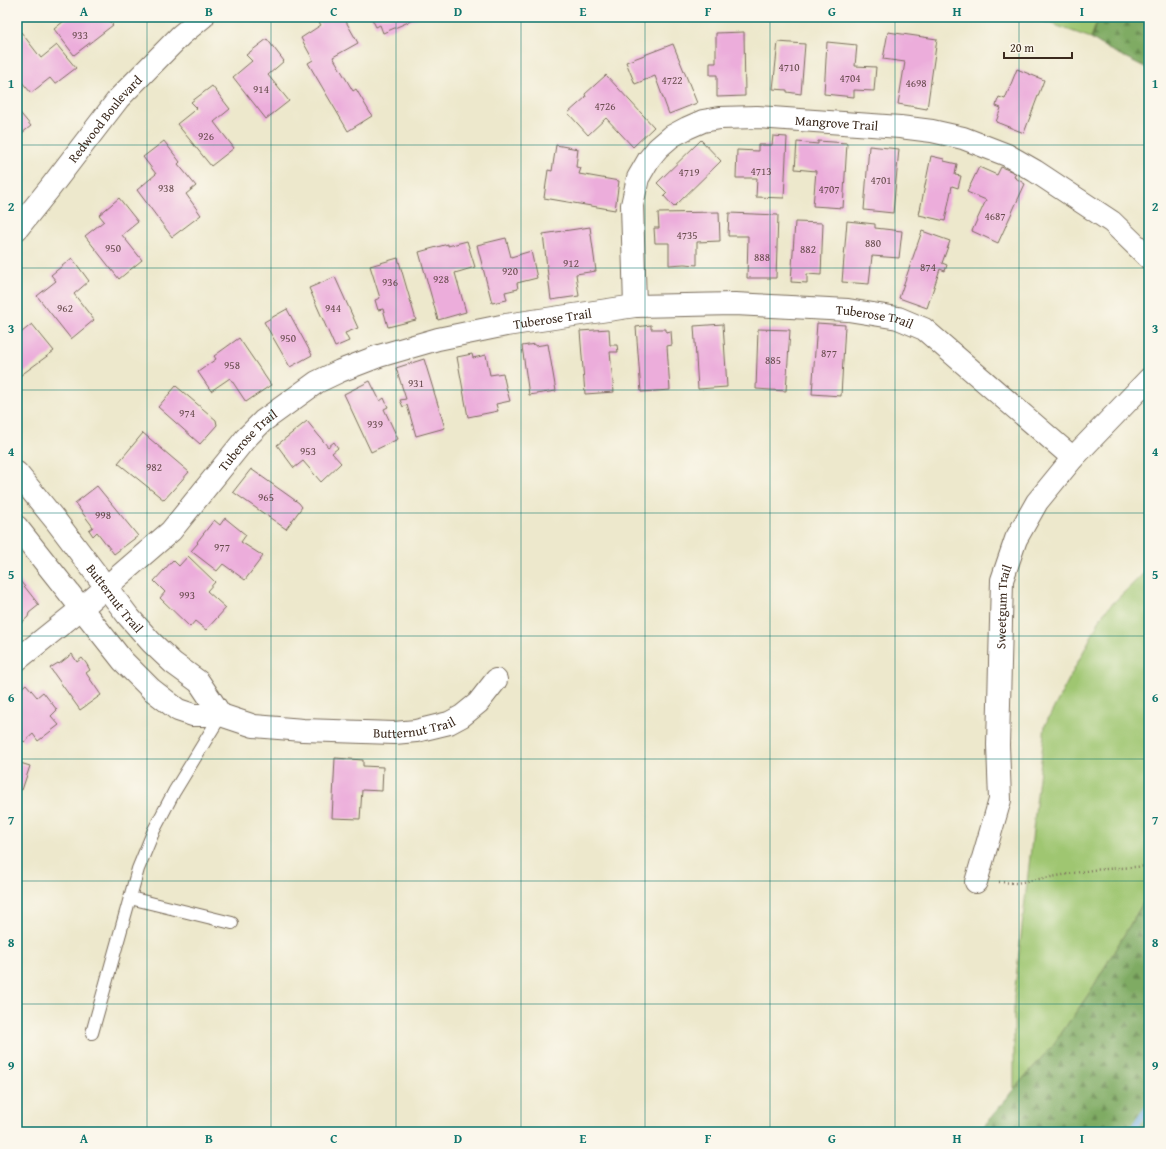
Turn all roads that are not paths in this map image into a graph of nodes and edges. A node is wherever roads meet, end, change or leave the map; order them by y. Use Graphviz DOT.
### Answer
graph roads {
  1 [pos="203,17"];
  2 [pos="17,229"];
  3 [pos="1149,258"];
  4 [pos="635,306"];
  5 [pos="1149,379"];
  6 [pos="1073,458"];
  7 [pos="17,473"];
  8 [pos="17,527"];
  9 [pos="107,587"];
  10 [pos="82,608"];
  11 [pos="17,660"];
  12 [pos="496,680"];
  13 [pos="221,715"];
  14 [pos="976,882"];
  15 [pos="130,898"];
  16 [pos="232,923"];
  17 [pos="92,1034"];
  1 -- 2 [label="street, Redwood Boulevard"];
  3 -- 4 [label="street, Mangrove Trail"];
  4 -- 6 [label="street, Tuberose Trail"];
  4 -- 9 [label="street, Tuberose Trail"];
  5 -- 6 [label="street, Sweetgum Trail"];
  6 -- 14 [label="street, Sweetgum Trail"];
  7 -- 9 [label="street, Butternut Trail"];
  8 -- 10 [label="street, Butternut Trail"];
  9 -- 10 [label="street, Tuberose Trail"];
  9 -- 13 [label="street, Butternut Trail"];
  10 -- 11 [label="street, Tuberose Trail"];
  10 -- 13 [label="street, Butternut Trail"];
  12 -- 13 [label="street, Butternut Trail"];
  13 -- 15 [label="lane"];
  15 -- 16 [label="lane"];
  15 -- 17 [label="lane"];
}
